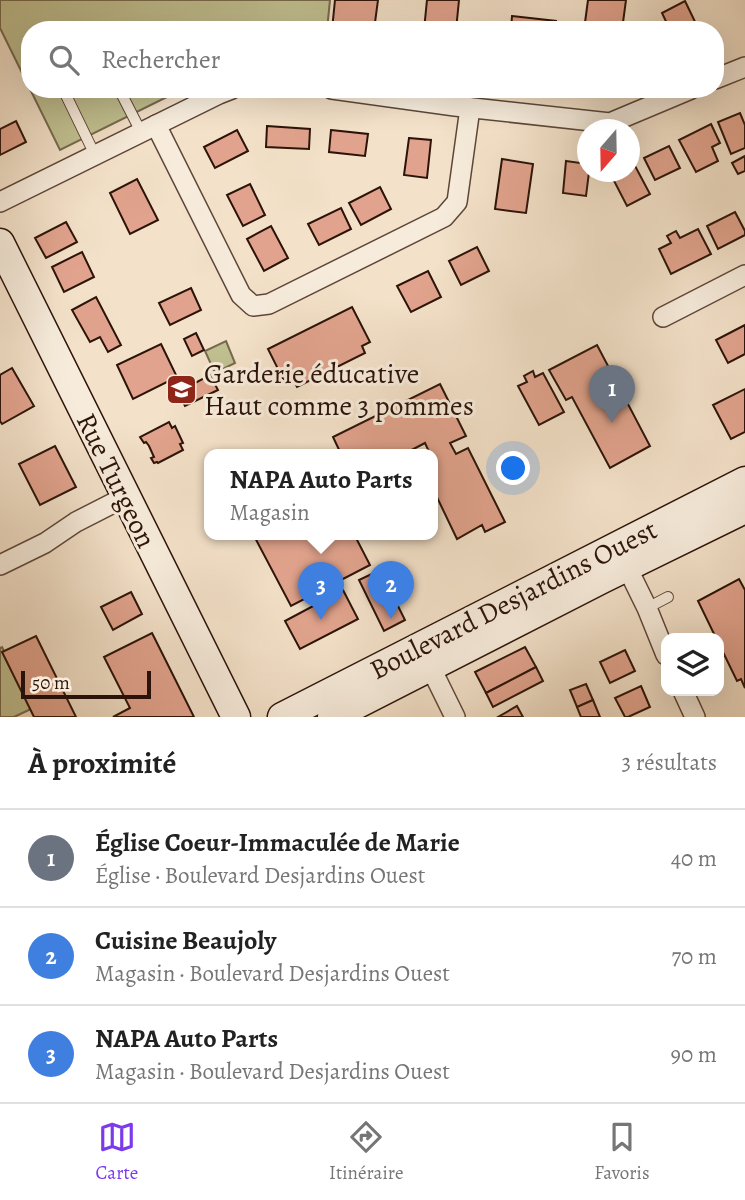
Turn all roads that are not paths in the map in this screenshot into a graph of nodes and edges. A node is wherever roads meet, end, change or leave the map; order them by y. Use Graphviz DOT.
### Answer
graph roads {
  1 [pos="745,67"];
  2 [pos="724,75"];
  3 [pos="67,98"];
  4 [pos="126,98"];
  5 [pos="211,98"];
  6 [pos="397,98"];
  7 [pos="670,98"];
  8 [pos="470,108"];
  9 [pos="148,129"];
  10 [pos="95,156"];
  11 [pos="0,202"];
  12 [pos="0,243"];
  13 [pos="745,275"];
  14 [pos="663,317"];
  15 [pos="745,481"];
  16 [pos="125,497"];
  17 [pos="745,509"];
  18 [pos="622,557"];
  19 [pos="0,565"];
  20 [pos="668,597"];
  21 [pos="647,608"];
  22 [pos="661,643"];
  23 [pos="425,656"];
  24 [pos="685,696"];
  25 [pos="236,717"];
  26 [pos="282,717"];
  27 [pos="332,717"];
  28 [pos="455,717"];
  29 [pos="695,717"];
  1 -- 2 [label="street"];
  3 -- 10 [label="lane"];
  4 -- 9 [label="lane"];
  5 -- 9 [label="street"];
  6 -- 8 [label="street"];
  7 -- 8 [label="street"];
  8 -- 9 [label="street"];
  9 -- 10 [label="street"];
  10 -- 11 [label="street"];
  12 -- 16 [label="street, Rue Turgeon"];
  13 -- 14 [label="street"];
  15 -- 18 [label="street, Boulevard Desjardins Ouest"];
  16 -- 19 [label="street"];
  16 -- 25 [label="street, Rue Turgeon"];
  17 -- 18 [label="street, Boulevard Desjardins Ouest"];
  18 -- 21 [label="street"];
  18 -- 23 [label="street, Boulevard Desjardins Ouest"];
  20 -- 21 [label="lane"];
  21 -- 22 [label="street"];
  23 -- 26 [label="street, Boulevard Desjardins Ouest"];
  23 -- 27 [label="street, Boulevard Desjardins Ouest"];
  23 -- 28 [label="street"];
  24 -- 29 [label="street"];
}
